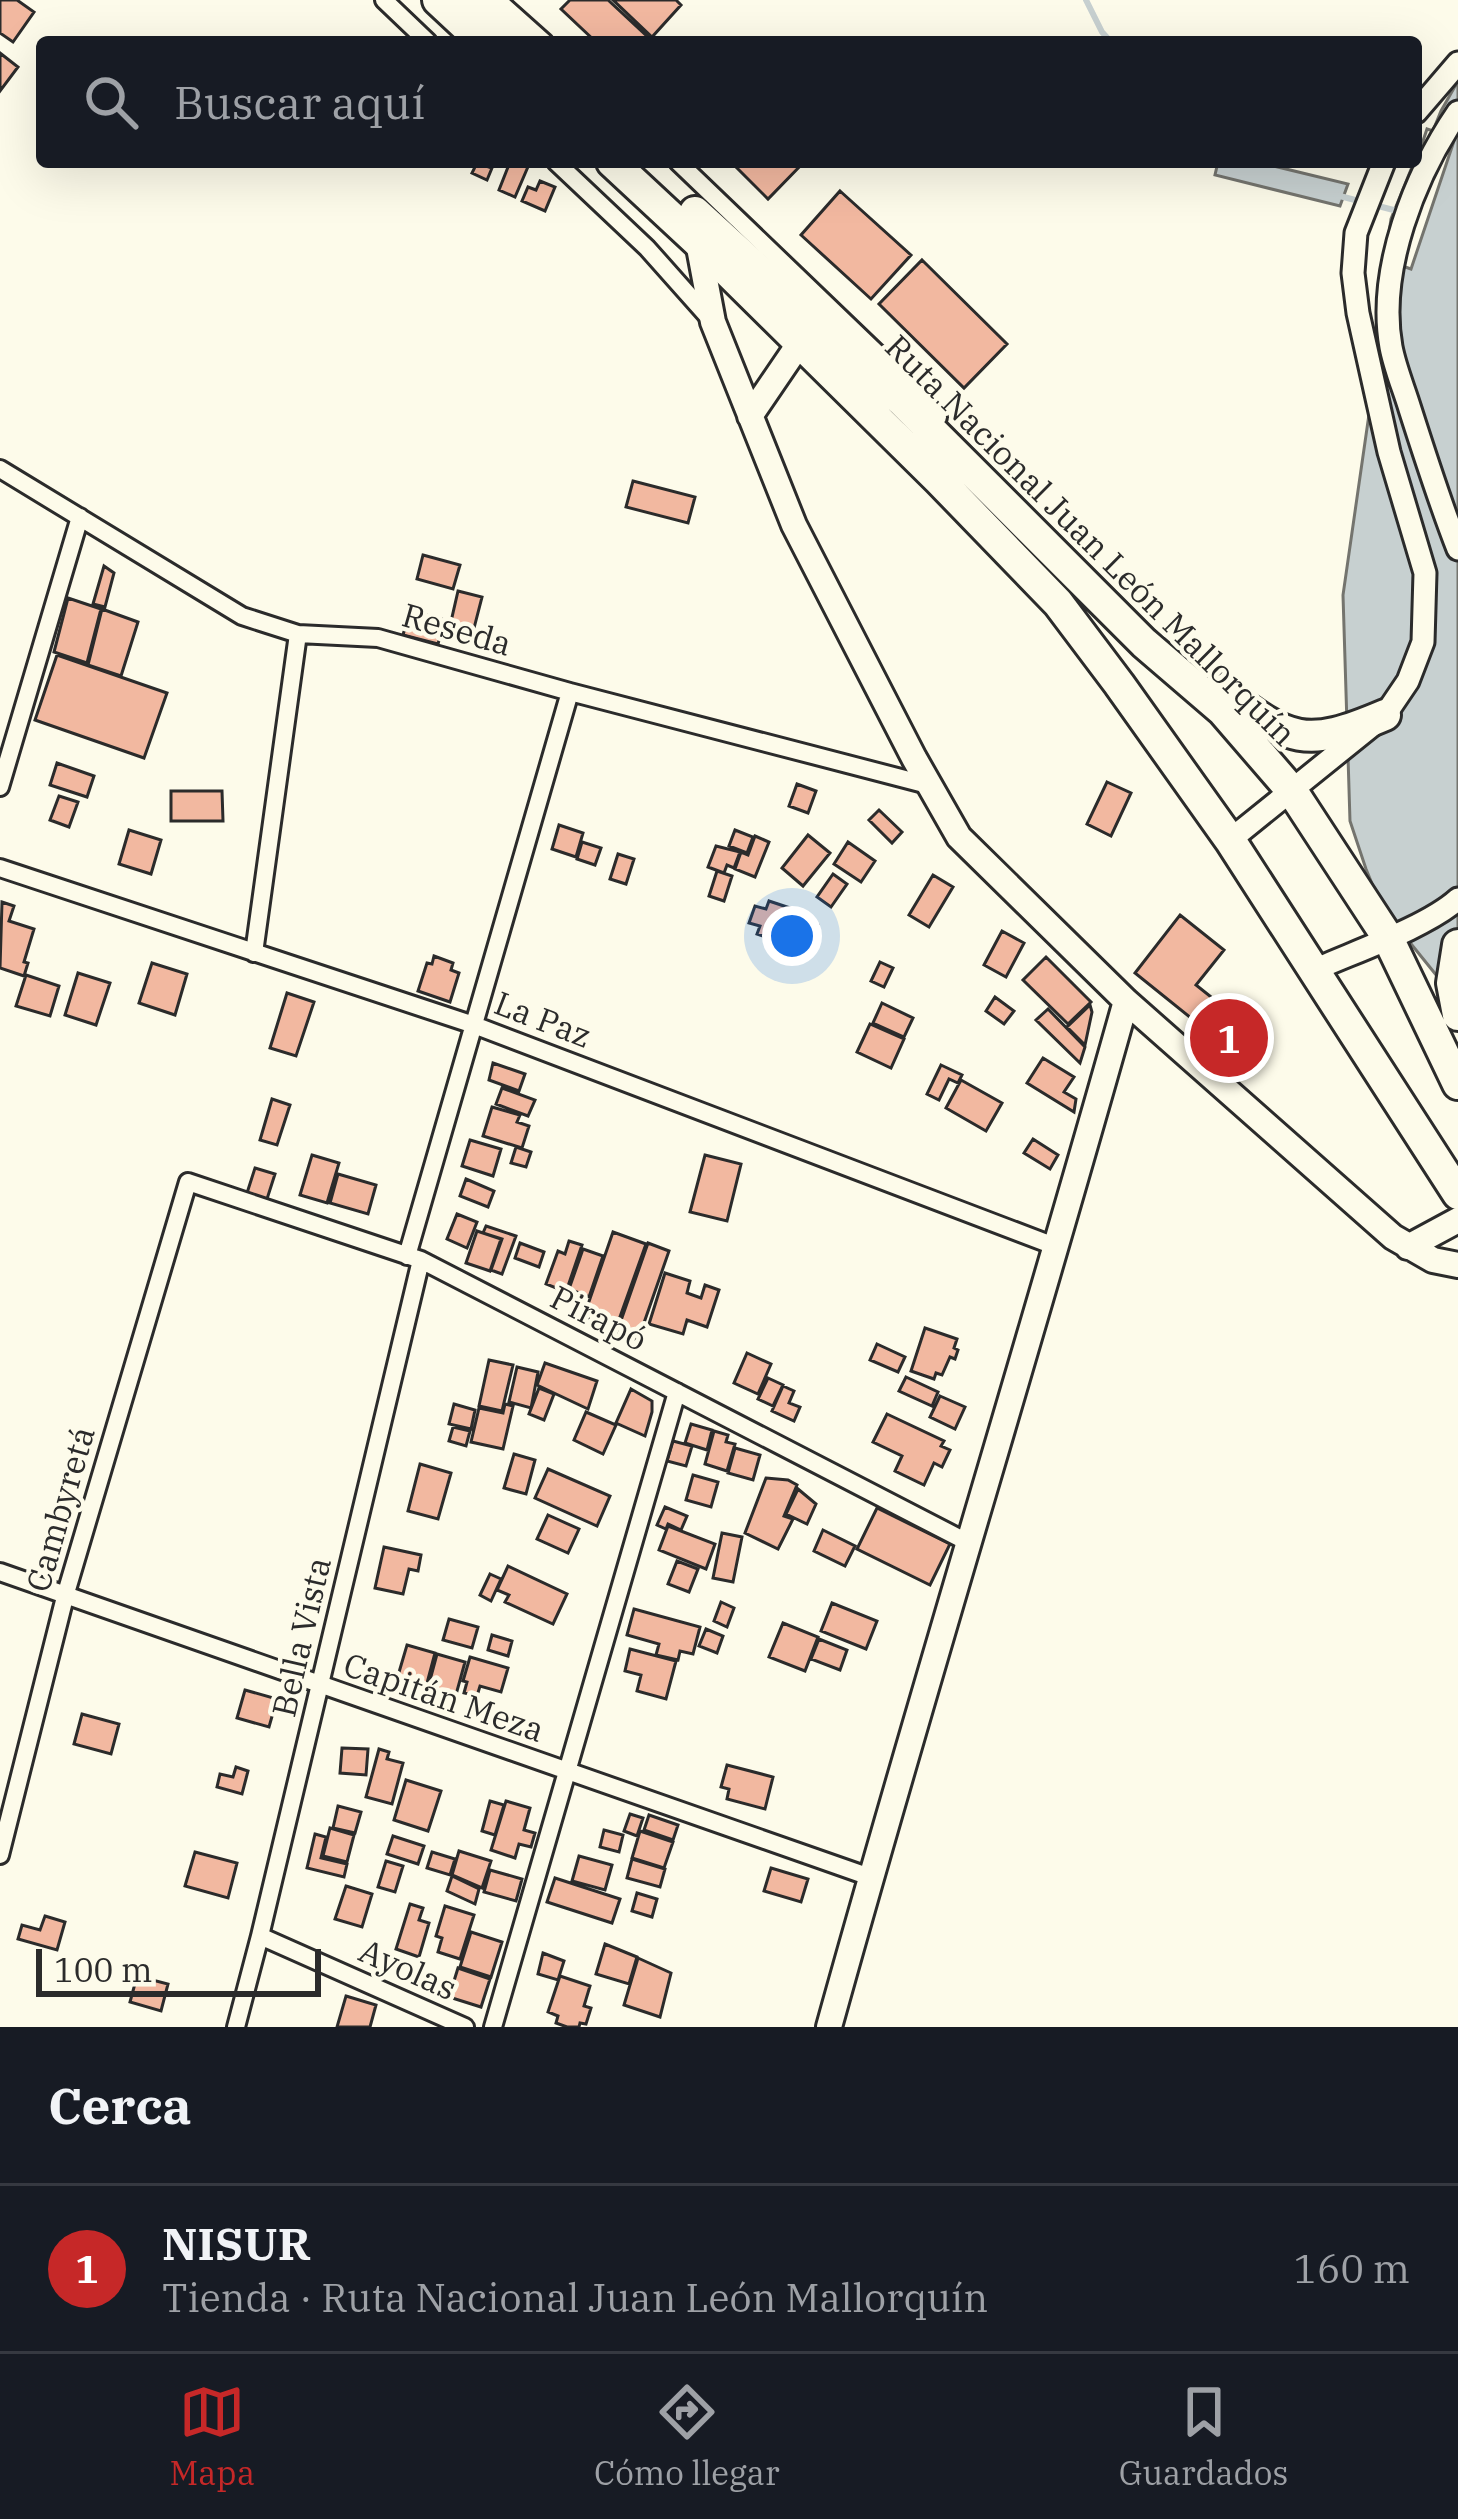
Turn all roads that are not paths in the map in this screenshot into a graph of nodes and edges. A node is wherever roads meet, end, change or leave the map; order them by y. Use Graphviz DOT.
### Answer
graph roads {
  1 [pos="384,0"];
  2 [pos="438,0"];
  3 [pos="469,0"];
  4 [pos="497,0"];
  5 [pos="422,36"];
  6 [pos="477,36"];
  7 [pos="508,36"];
  8 [pos="537,36"];
  9 [pos="1458,63"];
  10 [pos="1422,105"];
  11 [pos="1458,112"];
  12 [pos="562,168"];
  13 [pos="618,168"];
  14 [pos="648,168"];
  15 [pos="684,168"];
  16 [pos="1382,168"];
  17 [pos="698,242"];
  18 [pos="712,322"];
  19 [pos="805,331"];
  20 [pos="749,416"];
  21 [pos="0,469"];
  22 [pos="1009,508"];
  23 [pos="80,517"];
  24 [pos="1458,549"];
  25 [pos="1106,604"];
  26 [pos="298,634"];
  27 [pos="570,692"];
  28 [pos="1385,715"];
  29 [pos="928,785"];
  30 [pos="0,788"];
  31 [pos="1292,791"];
  32 [pos="1230,840"];
  33 [pos="0,868"];
  34 [pos="1458,899"];
  35 [pos="1388,938"];
  36 [pos="1458,945"];
  37 [pos="254,953"];
  38 [pos="1314,970"];
  39 [pos="1126,1001"];
  40 [pos="1458,1015"];
  41 [pos="474,1025"];
  42 [pos="1458,1084"];
  43 [pos="188,1182"];
  44 [pos="1458,1194"];
  45 [pos="1458,1220"];
  46 [pos="1057,1247"];
  47 [pos="1408,1247"];
  48 [pos="414,1258"];
  49 [pos="1458,1265"];
  50 [pos="676,1392"];
  51 [pos="969,1543"];
  52 [pos="0,1572"];
  53 [pos="66,1593"];
  54 [pos="320,1686"];
  55 [pos="567,1772"];
  56 [pos="0,1855"];
  57 [pos="870,1877"];
  58 [pos="260,1936"];
  59 [pos="236,2027"];
  60 [pos="465,2027"];
  61 [pos="493,2027"];
  62 [pos="829,2027"];
  1 -- 5 [label="street"];
  2 -- 6 [label="highway"];
  3 -- 7 [label="highway"];
  4 -- 8 [label="street"];
  9 -- 10 [label="street"];
  11 -- 24 [label="street"];
  12 -- 18 [label="street"];
  13 -- 17 [label="highway, Ruta Nacional Juan León Mallorquín"];
  14 -- 19 [label="highway, Ruta Nacional Juan León Mallorquín"];
  15 -- 22 [label="street"];
  16 -- 28 [label="street"];
  17 -- 18 [label="main road"];
  17 -- 19 [label="highway, Ruta Nacional Juan León Mallorquín"];
  18 -- 20 [label="main road"];
  19 -- 20 [label="main road"];
  19 -- 22 [label="highway, Ruta Nacional Juan León Mallorquín"];
  19 -- 32 [label="highway, Ruta Nacional Juan León Mallorquín"];
  20 -- 29 [label="main road"];
  21 -- 23 [label="street, Reseda"];
  22 -- 25 [label="highway, Ruta Nacional Juan León Mallorquín"];
  23 -- 26 [label="street, Reseda"];
  23 -- 30 [label="street"];
  25 -- 28 [label="highway"];
  25 -- 31 [label="highway, Ruta Nacional Juan León Mallorquín"];
  26 -- 27 [label="street, Reseda"];
  26 -- 37 [label="street"];
  27 -- 29 [label="street, Reseda"];
  27 -- 41 [label="street, Bella Vista"];
  28 -- 31 [label="street"];
  29 -- 39 [label="main road"];
  31 -- 32 [label="street"];
  31 -- 35 [label="highway, Ruta Nacional Juan León Mallorquín"];
  32 -- 38 [label="highway, Ruta Nacional Juan León Mallorquín"];
  33 -- 37 [label="street, La Paz"];
  34 -- 35 [label="street"];
  35 -- 38 [label="street"];
  35 -- 42 [label="highway, Ruta Nacional Juan León Mallorquín"];
  36 -- 40 [label="highway"];
  37 -- 41 [label="street, La Paz"];
  38 -- 44 [label="highway, Ruta Nacional Juan León Mallorquín"];
  39 -- 46 [label="main road"];
  39 -- 47 [label="main road"];
  41 -- 46 [label="street, La Paz"];
  41 -- 48 [label="street, Bella Vista"];
  43 -- 48 [label="street, Pirapó"];
  43 -- 53 [label="street, Cambyretá"];
  45 -- 47 [label="main road"];
  46 -- 51 [label="main road"];
  47 -- 49 [label="main road"];
  48 -- 50 [label="street, Pirapó"];
  48 -- 54 [label="street, Bella Vista"];
  50 -- 51 [label="street, Pirapó"];
  50 -- 55 [label="street"];
  51 -- 57 [label="main road"];
  52 -- 53 [label="street, Capitán Meza"];
  53 -- 54 [label="street, Capitán Meza"];
  53 -- 56 [label="street, Cambyretá"];
  54 -- 55 [label="street, Capitán Meza"];
  54 -- 58 [label="street, Bella Vista"];
  55 -- 57 [label="street, Capitán Meza"];
  55 -- 61 [label="street"];
  57 -- 62 [label="main road"];
  58 -- 59 [label="street, Bella Vista"];
  58 -- 60 [label="street, Ayolas"];
}
